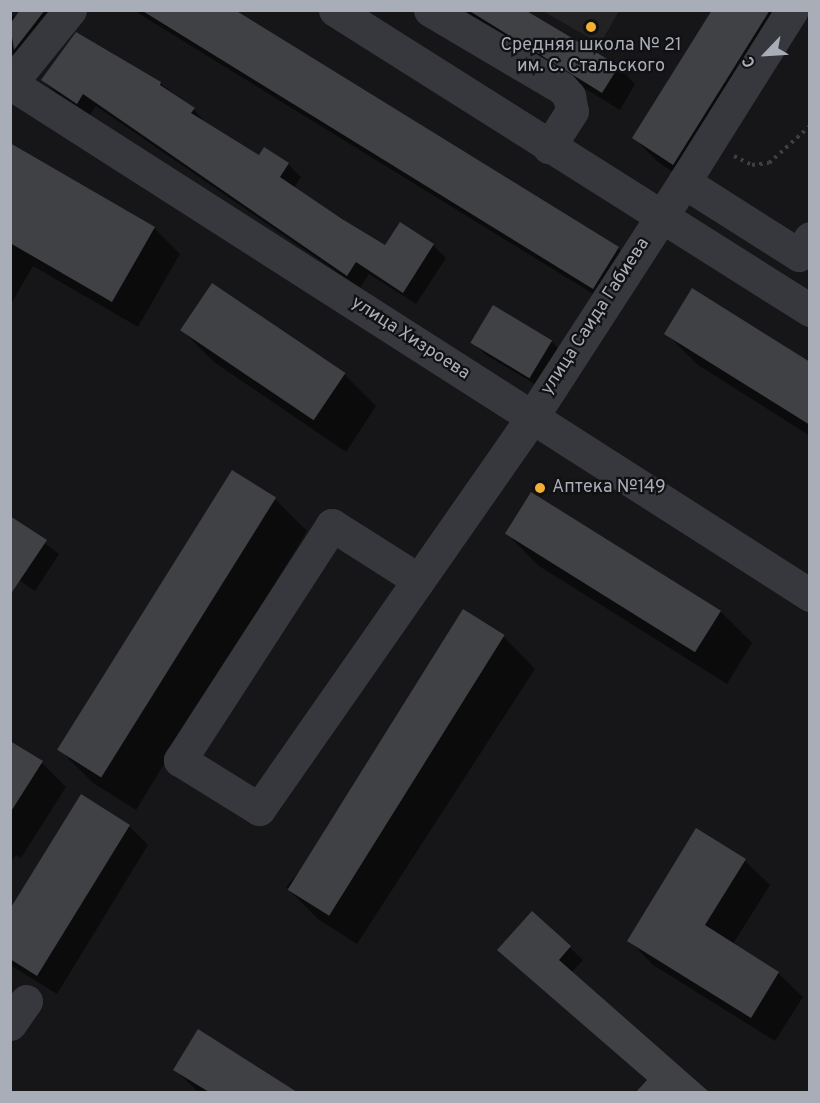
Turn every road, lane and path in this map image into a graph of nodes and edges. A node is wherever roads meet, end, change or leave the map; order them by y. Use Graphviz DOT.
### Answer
graph roads {
  1 [pos="70,10"];
  2 [pos="335,10"];
  3 [pos="430,10"];
  4 [pos="792,10"];
  5 [pos="11,83"];
  6 [pos="810,126"];
  7 [pos="710,141"];
  8 [pos="549,147"];
  9 [pos="684,182"];
  10 [pos="661,218"];
  11 [pos="810,238"];
  12 [pos="810,310"];
  13 [pos="532,417"];
  14 [pos="417,579"];
  15 [pos="810,596"];
  1 -- 5 [label="street"];
  2 -- 8 [label="street"];
  3 -- 8 [label="street"];
  4 -- 7 [label="street, улица Саида Габиева"];
  5 -- 13 [label="street, улица Хизроева"];
  6 -- 7 [label="path"];
  7 -- 9 [label="street, улица Саида Габиева"];
  8 -- 10 [label="street"];
  9 -- 10 [label="street, улица Саида Габиева"];
  9 -- 11 [label="street"];
  10 -- 12 [label="street"];
  10 -- 13 [label="street, улица Саида Габиева"];
  13 -- 14 [label="street, улица Саида Габиева"];
  13 -- 15 [label="street, улица Хизроева"];
  14 -- 14 [label="street, улица Саида Габиева"];
}
